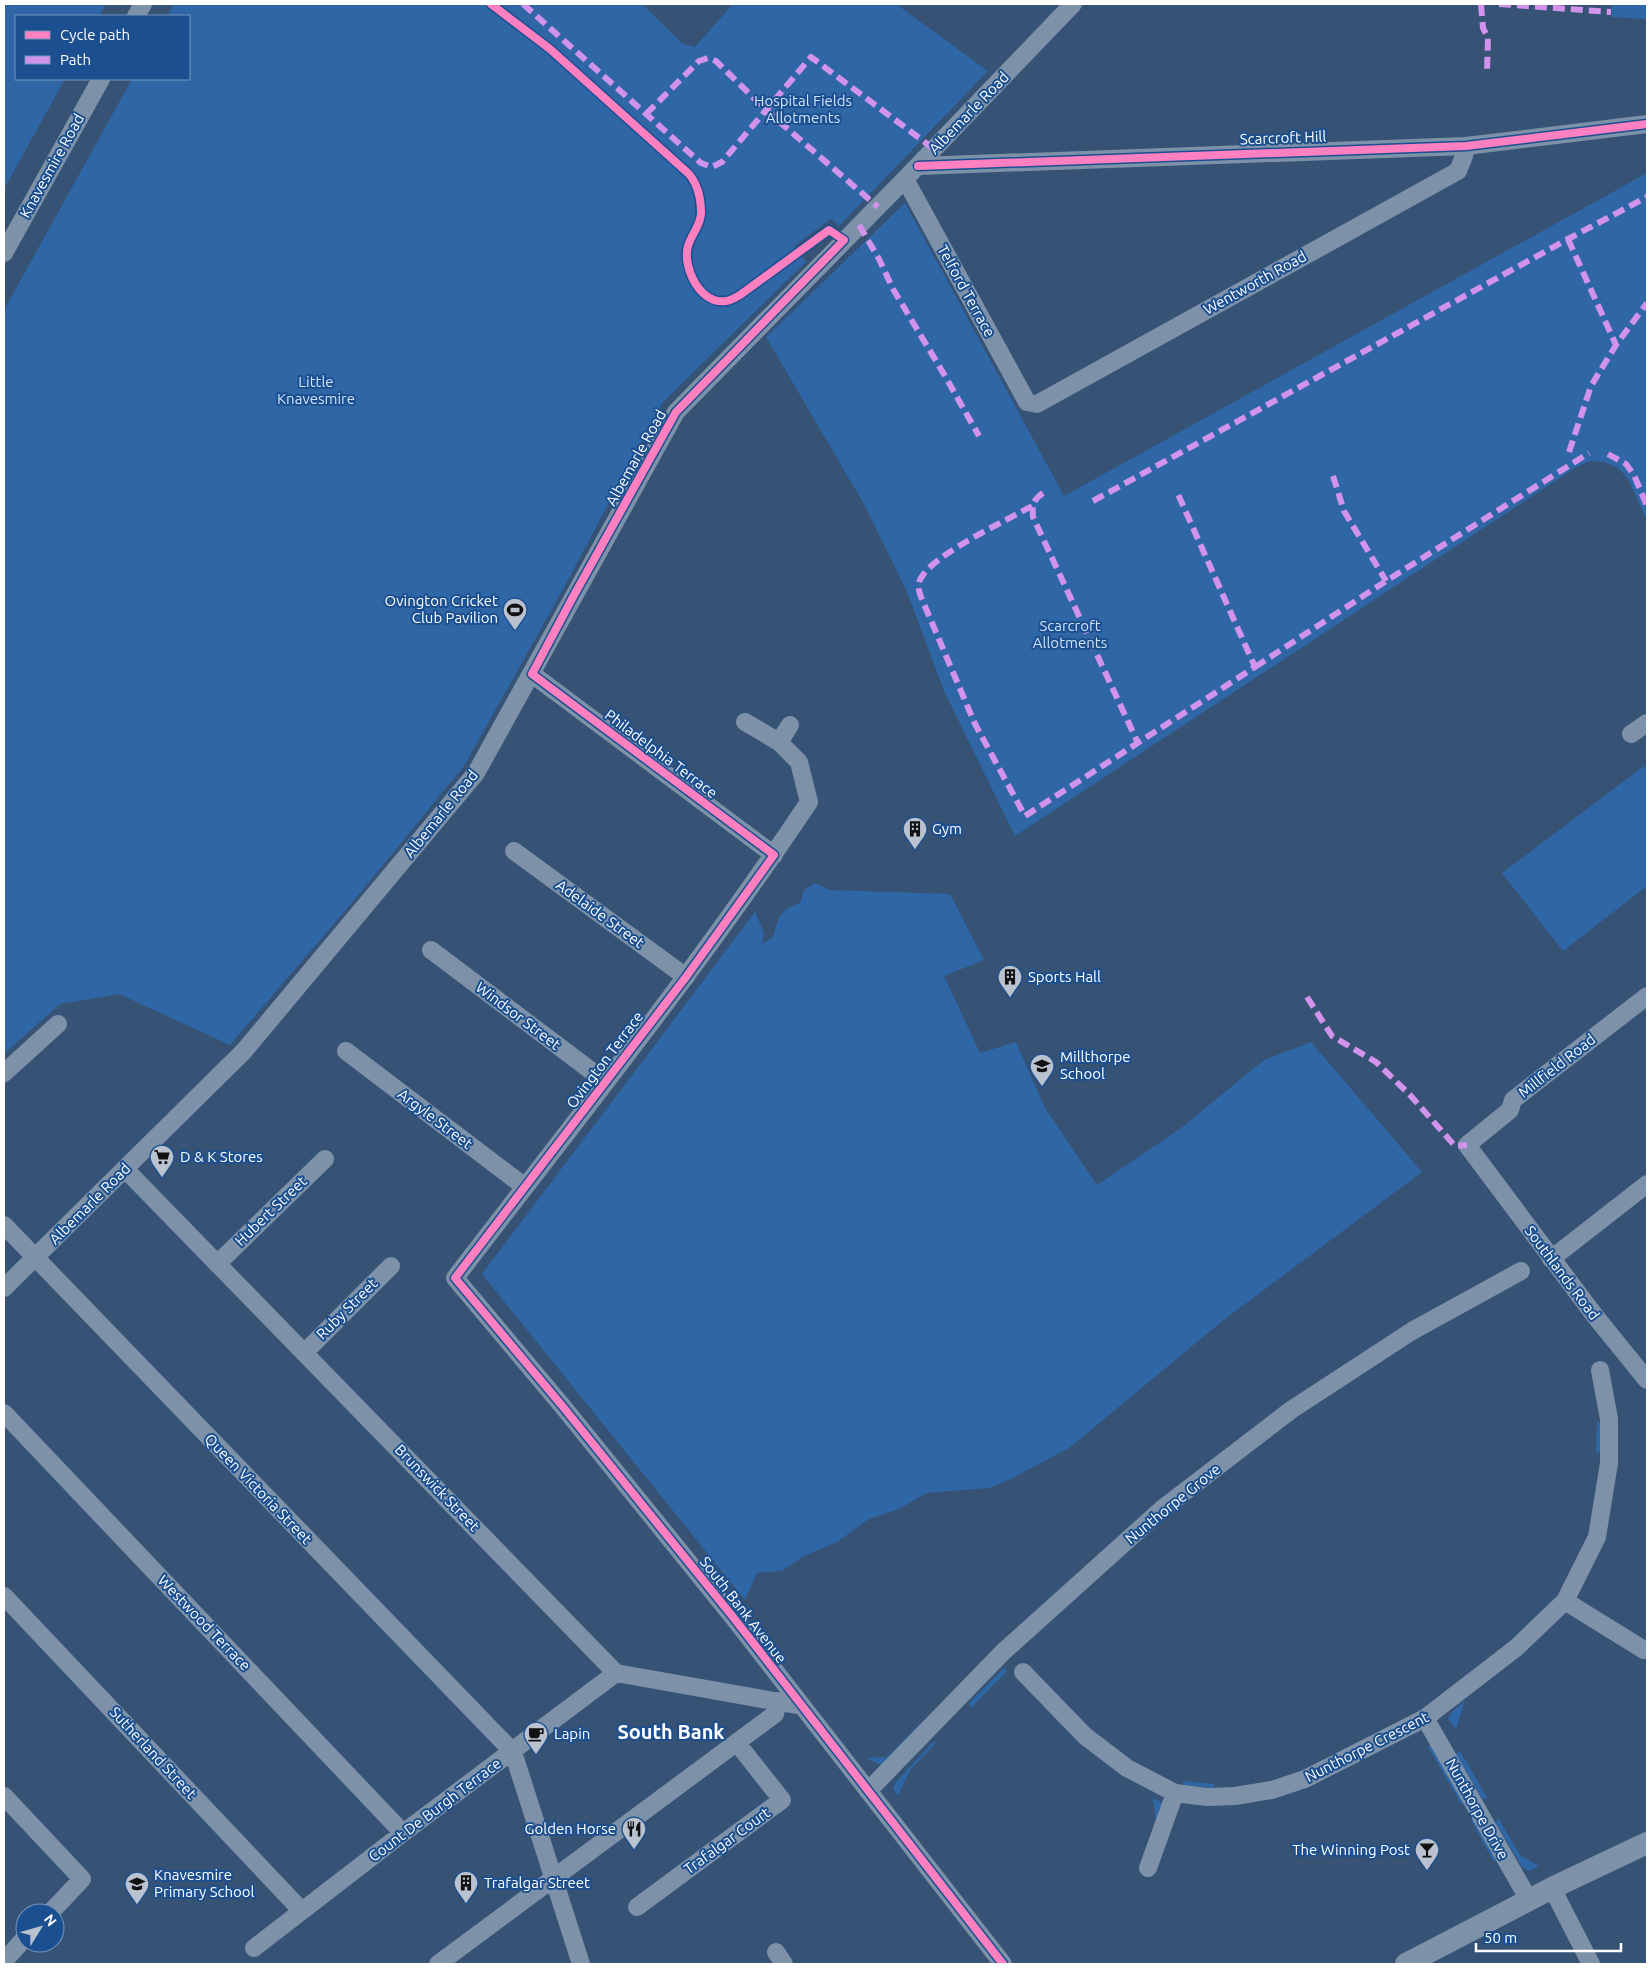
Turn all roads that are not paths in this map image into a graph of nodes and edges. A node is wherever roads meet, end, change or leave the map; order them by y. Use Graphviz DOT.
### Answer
graph roads {
  1 [pos="143,4"];
  2 [pos="1064,7"];
  3 [pos="137,15"];
  4 [pos="100,80"];
  5 [pos="1647,124"];
  6 [pos="1466,146"];
  7 [pos="918,166"];
  8 [pos="905,179"];
  9 [pos="4,254"];
  10 [pos="1027,402"];
  11 [pos="532,674"];
  12 [pos="745,722"];
  13 [pos="1647,723"];
  14 [pos="790,725"];
  15 [pos="1631,734"];
  16 [pos="779,742"];
  17 [pos="514,850"];
  18 [pos="774,855"];
  19 [pos="430,950"];
  20 [pos="686,977"];
  21 [pos="1647,996"];
  22 [pos="58,1024"];
  23 [pos="346,1051"];
  24 [pos="4,1073"];
  25 [pos="606,1082"];
  26 [pos="326,1159"];
  27 [pos="1481,1164"];
  28 [pos="125,1169"];
  29 [pos="1647,1184"];
  30 [pos="525,1188"];
  31 [pos="4,1225"];
  32 [pos="36,1258"];
  33 [pos="1551,1259"];
  34 [pos="217,1264"];
  35 [pos="391,1266"];
  36 [pos="1521,1272"];
  37 [pos="455,1278"];
  38 [pos="4,1288"];
  39 [pos="304,1353"];
  40 [pos="1600,1370"];
  41 [pos="1644,1370"];
  42 [pos="4,1413"];
  43 [pos="4,1596"];
  44 [pos="1565,1601"];
  45 [pos="1644,1650"];
  46 [pos="1023,1672"];
  47 [pos="616,1674"];
  48 [pos="778,1701"];
  49 [pos="802,1706"];
  50 [pos="1425,1718"];
  51 [pos="737,1743"];
  52 [pos="513,1752"];
  53 [pos="868,1791"];
  54 [pos="1175,1793"];
  55 [pos="4,1796"];
  56 [pos="403,1833"];
  57 [pos="1647,1843"];
  58 [pos="1148,1868"];
  59 [pos="554,1878"];
  60 [pos="1552,1888"];
  61 [pos="1529,1900"];
  62 [pos="59,1903"];
  63 [pos="637,1907"];
  64 [pos="301,1910"];
  65 [pos="15,1948"];
  66 [pos="254,1948"];
  67 [pos="4,1960"];
  68 [pos="438,1964"];
  69 [pos="581,1964"];
  70 [pos="1003,1964"];
  71 [pos="1406,1964"];
  72 [pos="1591,1964"];
  1 -- 3 [label="street"];
  2 -- 7 [label="street, Albemarle Road"];
  4 -- 9 [label="street, Knavesmire Road"];
  5 -- 6 [label="street, Scarcroft Hill"];
  6 -- 7 [label="street, Scarcroft Hill"];
  6 -- 10 [label="street, Wentworth Road"];
  7 -- 8 [label="street, Albemarle Road"];
  8 -- 10 [label="street, Telford Terrace"];
  8 -- 11 [label="street, Albemarle Road"];
  11 -- 18 [label="street, Philadelphia Terrace"];
  11 -- 28 [label="street, Albemarle Road"];
  12 -- 16 [label="street, Ovington Terrace"];
  13 -- 15 [label="street"];
  14 -- 16 [label="street"];
  16 -- 18 [label="street, Ovington Terrace"];
  17 -- 20 [label="street, Adelaide Street"];
  18 -- 20 [label="street, Ovington Terrace"];
  19 -- 25 [label="street, Windsor Street"];
  20 -- 25 [label="street, Ovington Terrace"];
  21 -- 27 [label="street, Millfield Road"];
  22 -- 24 [label="street"];
  23 -- 30 [label="street, Argyle Street"];
  25 -- 30 [label="street, Ovington Terrace"];
  26 -- 34 [label="street, Hubert Street"];
  27 -- 33 [label="street, Southlands Road"];
  28 -- 32 [label="street, Albemarle Road"];
  28 -- 34 [label="street, Brunswick Street"];
  29 -- 33 [label="street"];
  30 -- 37 [label="street, Ovington Terrace"];
  31 -- 32 [label="street, Queen Victoria Street"];
  32 -- 38 [label="street, Albemarle Road"];
  32 -- 52 [label="street, Queen Victoria Street"];
  33 -- 41 [label="street, Southlands Road"];
  34 -- 39 [label="street, Brunswick Street"];
  35 -- 39 [label="street, Ruby Street"];
  36 -- 53 [label="street, Nunthorpe Grove"];
  37 -- 49 [label="street, South Bank Avenue"];
  39 -- 47 [label="street, Brunswick Street"];
  40 -- 44 [label="street, Nunthorpe Crescent"];
  42 -- 56 [label="street, Westwood Terrace"];
  43 -- 64 [label="street, Sutherland Street"];
  44 -- 45 [label="street"];
  44 -- 50 [label="street, Nunthorpe Crescent"];
  46 -- 54 [label="street, Nunthorpe Crescent"];
  47 -- 48 [label="street"];
  47 -- 52 [label="street, Count De Burgh Terrace"];
  48 -- 49 [label="street"];
  48 -- 51 [label="street"];
  49 -- 53 [label="street, South Bank Avenue"];
  50 -- 54 [label="street, Nunthorpe Crescent"];
  50 -- 61 [label="street, Nunthorpe Drive"];
  51 -- 59 [label="street"];
  51 -- 63 [label="street, Trafalgar Court"];
  52 -- 56 [label="street, Count De Burgh Terrace"];
  52 -- 59 [label="street"];
  53 -- 70 [label="street, South Bank Avenue"];
  54 -- 58 [label="street"];
  55 -- 62 [label="street"];
  56 -- 64 [label="street, Count De Burgh Terrace"];
  57 -- 60 [label="street"];
  59 -- 68 [label="street"];
  59 -- 69 [label="street"];
  60 -- 61 [label="street"];
  60 -- 72 [label="street"];
  61 -- 71 [label="street"];
  64 -- 66 [label="street, Count De Burgh Terrace"];
  65 -- 67 [label="street"];
}
